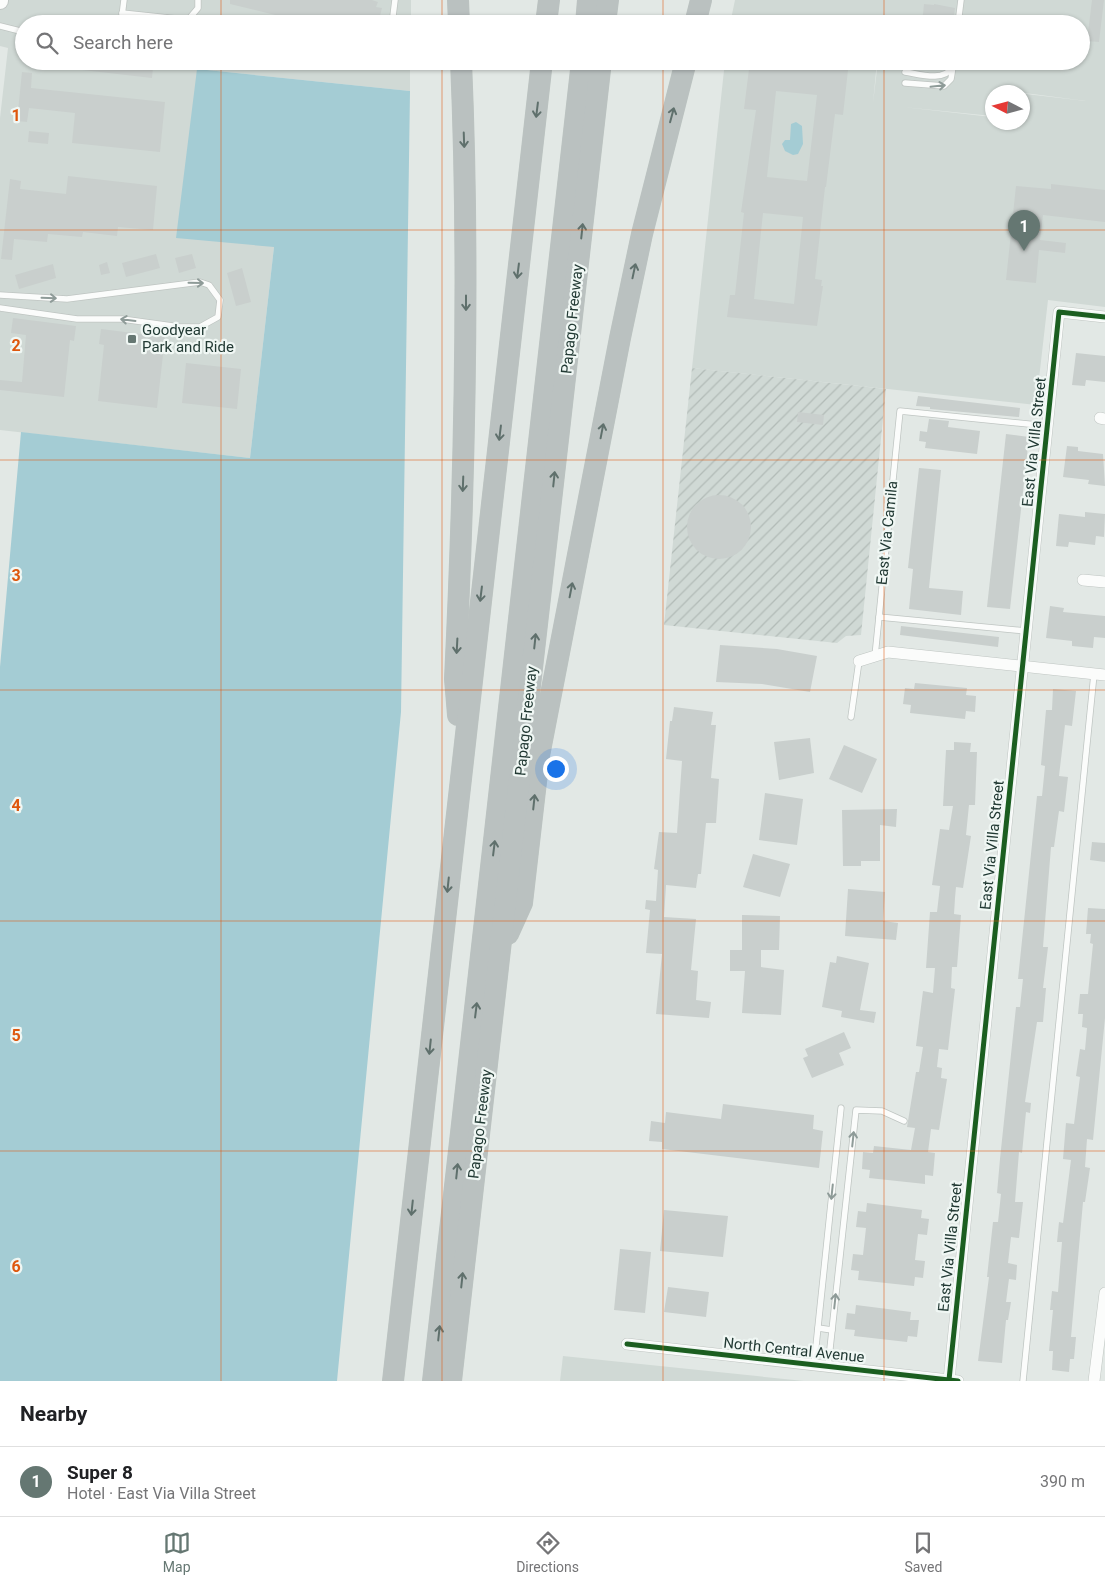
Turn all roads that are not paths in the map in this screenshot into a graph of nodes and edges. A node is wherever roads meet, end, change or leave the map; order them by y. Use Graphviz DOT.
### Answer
graph roads {
  1 [pos="124,0"];
  2 [pos="198,0"];
  3 [pos="395,0"];
  4 [pos="458,0"];
  5 [pos="549,0"];
  6 [pos="588,0"];
  7 [pos="608,0"];
  8 [pos="701,0"];
  9 [pos="961,0"];
  10 [pos="122,13"];
  11 [pos="141,15"];
  12 [pos="192,15"];
  13 [pos="393,15"];
  14 [pos="459,15"];
  15 [pos="547,15"];
  16 [pos="587,15"];
  17 [pos="606,15"];
  18 [pos="697,15"];
  19 [pos="959,15"];
  20 [pos="0,26"];
  21 [pos="15,30"];
  22 [pos="461,70"];
  23 [pos="541,70"];
  24 [pos="581,70"];
  25 [pos="600,70"];
  26 [pos="684,70"];
  27 [pos="949,70"];
  28 [pos="952,70"];
  29 [pos="905,72"];
  30 [pos="905,83"];
  31 [pos="0,295"];
  32 [pos="0,308"];
  33 [pos="1105,317"];
  34 [pos="1048,426"];
  35 [pos="1083,580"];
  36 [pos="1105,582"];
  37 [pos="879,617"];
  38 [pos="1027,631"];
  39 [pos="875,656"];
  40 [pos="859,661"];
  41 [pos="1024,666"];
  42 [pos="1100,675"];
  43 [pos="851,717"];
  44 [pos="461,767"];
  45 [pos="501,950"];
  46 [pos="841,1108"];
  47 [pos="904,1121"];
  48 [pos="1105,1293"];
  49 [pos="818,1328"];
  50 [pos="832,1330"];
  51 [pos="627,1344"];
  52 [pos="814,1365"];
  53 [pos="828,1367"];
  54 [pos="954,1380"];
  55 [pos="393,1381"];
  56 [pos="434,1381"];
  57 [pos="451,1381"];
  58 [pos="1023,1381"];
  59 [pos="1094,1381"];
  1 -- 10 [label="lane"];
  2 -- 12 [label="lane"];
  3 -- 13 [label="lane"];
  4 -- 14 [label="highway"];
  5 -- 15 [label="highway"];
  6 -- 16 [label="highway"];
  7 -- 17 [label="highway"];
  8 -- 18 [label="highway"];
  9 -- 19 [label="lane"];
  10 -- 11 [label="lane"];
  20 -- 21 [label="lane"];
  22 -- 44 [label="highway, one-way"];
  23 -- 44 [label="highway, one-way"];
  56 -- 24 [label="highway, one-way"];
  45 -- 25 [label="highway, Papago Freeway, one-way"];
  45 -- 26 [label="highway, one-way"];
  27 -- 29 [label="lane"];
  30 -- 28 [label="lane, one-way"];
  31 -- 32 [label="lane, one-way"];
  33 -- 34 [label="street, East Via Villa Street"];
  34 -- 37 [label="lane, East Via Camila"];
  34 -- 38 [label="street, East Via Villa Street"];
  35 -- 36 [label="street"];
  37 -- 38 [label="lane"];
  37 -- 39 [label="lane, East Via Camila"];
  38 -- 41 [label="street, East Via Villa Street"];
  39 -- 40 [label="street"];
  39 -- 41 [label="street"];
  40 -- 43 [label="lane"];
  41 -- 42 [label="street"];
  41 -- 54 [label="street, East Via Villa Street"];
  42 -- 58 [label="lane"];
  44 -- 55 [label="highway, one-way"];
  57 -- 45 [label="highway, Papago Freeway, one-way"];
  46 -- 49 [label="lane, one-way"];
  50 -- 47 [label="lane, one-way"];
  48 -- 59 [label="street"];
  49 -- 50 [label="lane"];
  49 -- 52 [label="lane"];
  50 -- 53 [label="lane"];
  51 -- 52 [label="street, North Central Avenue"];
  52 -- 53 [label="street, North Central Avenue"];
  53 -- 54 [label="street, North Central Avenue"];
}
